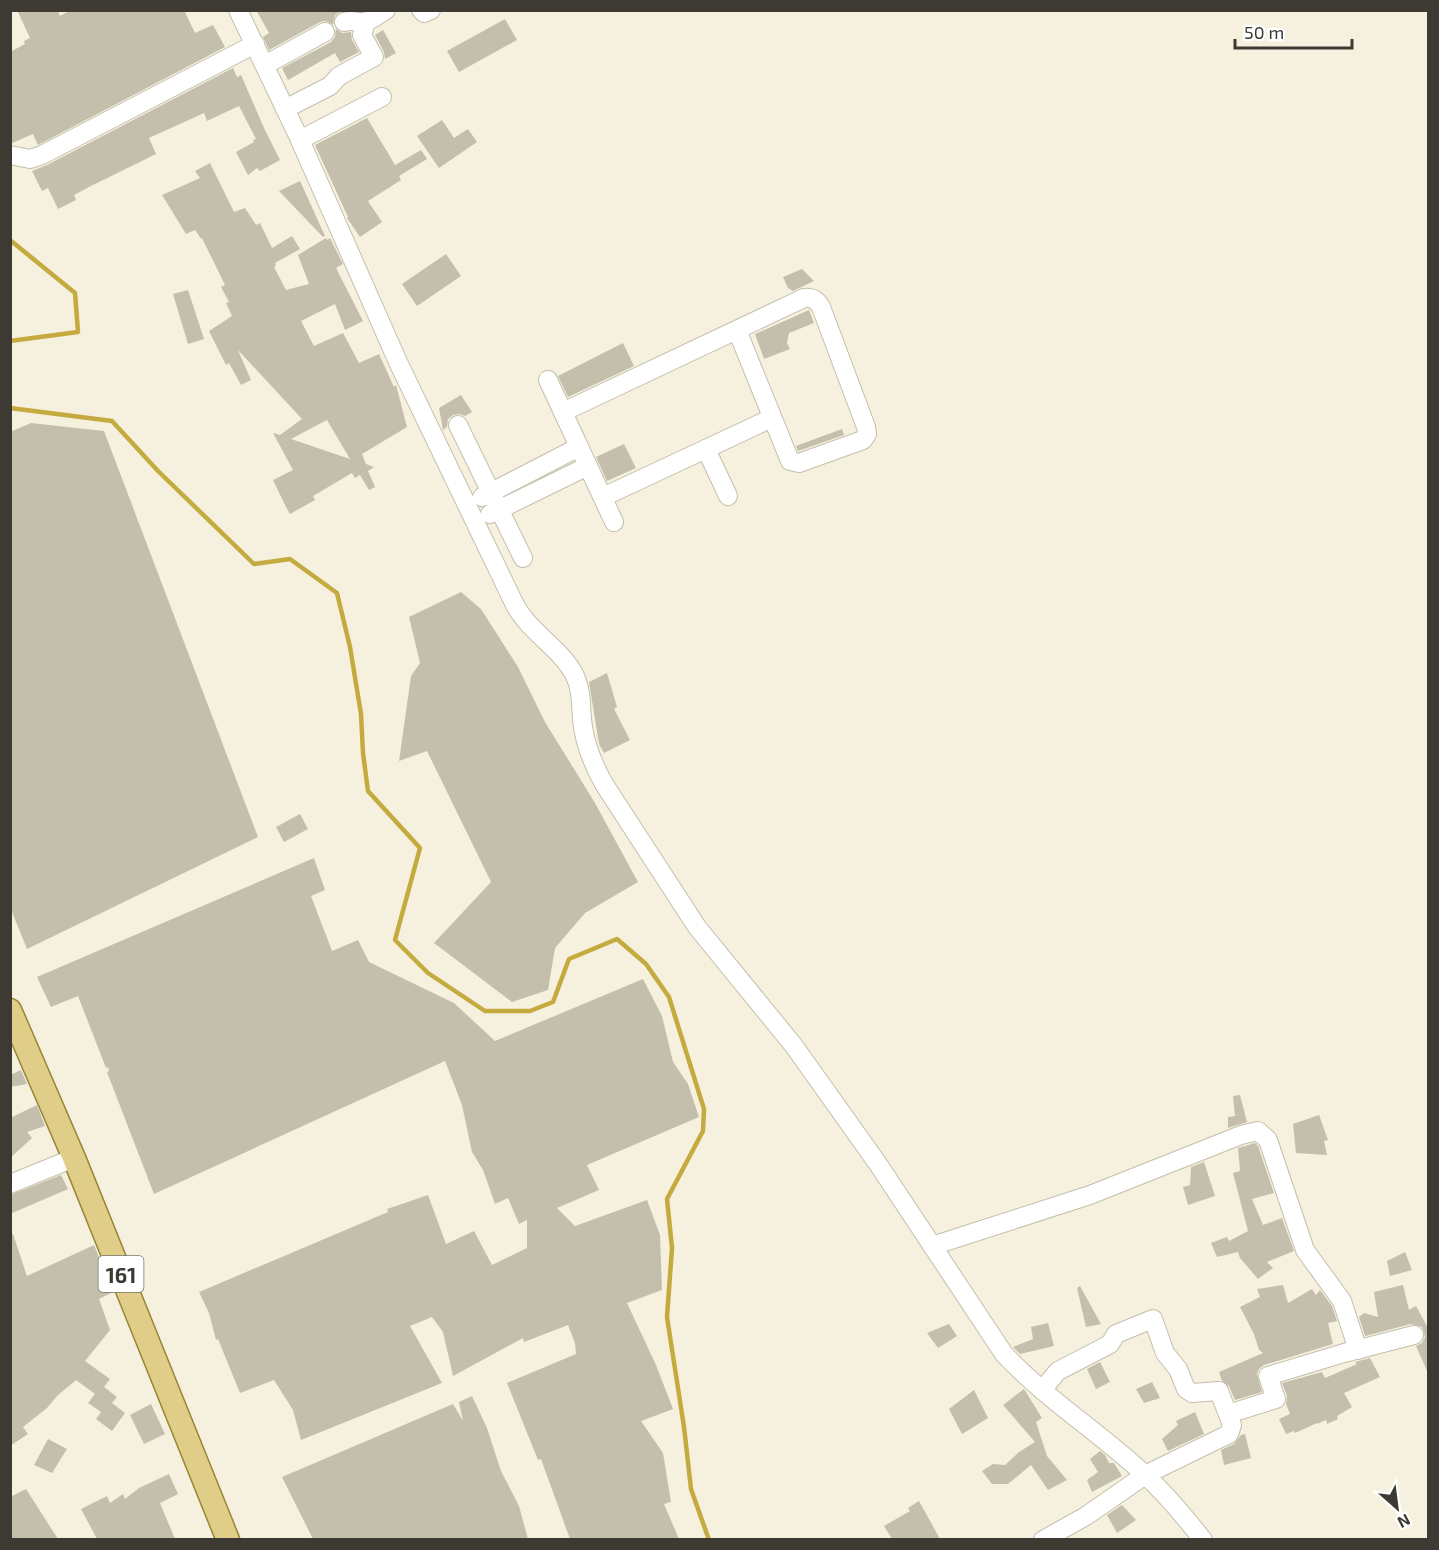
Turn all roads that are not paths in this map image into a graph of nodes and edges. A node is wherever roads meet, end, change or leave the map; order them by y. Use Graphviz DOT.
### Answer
graph roads {
  1 [pos="238,10"];
  2 [pos="386,10"];
  3 [pos="421,10"];
  4 [pos="431,10"];
  5 [pos="344,22"];
  6 [pos="366,22"];
  7 [pos="325,32"];
  8 [pos="255,44"];
  9 [pos="265,65"];
  10 [pos="382,97"];
  11 [pos="285,109"];
  12 [pos="300,140"];
  13 [pos="10,155"];
  14 [pos="737,330"];
  15 [pos="548,380"];
  16 [pos="563,412"];
  17 [pos="772,418"];
  18 [pos="458,425"];
  19 [pos="579,447"];
  20 [pos="706,448"];
  21 [pos="588,466"];
  22 [pos="492,492"];
  23 [pos="728,496"];
  24 [pos="603,497"];
  25 [pos="500,509"];
  26 [pos="471,513"];
  27 [pos="614,522"];
  28 [pos="523,558"];
  29 [pos="10,1010"];
  30 [pos="63,1161"];
  31 [pos="10,1184"];
  32 [pos="932,1246"];
  33 [pos="1414,1335"];
  34 [pos="1358,1350"];
  35 [pos="1042,1390"];
  36 [pos="1228,1414"];
  37 [pos="1145,1475"];
  38 [pos="228,1539"];
  39 [pos="1043,1539"];
  40 [pos="1203,1539"];
  1 -- 8 [label="street"];
  2 -- 6 [label="street"];
  3 -- 4 [label="street"];
  5 -- 6 [label="street"];
  6 -- 11 [label="street"];
  7 -- 9 [label="street"];
  8 -- 9 [label="street"];
  8 -- 13 [label="street"];
  9 -- 11 [label="street"];
  10 -- 12 [label="street"];
  11 -- 12 [label="street"];
  12 -- 26 [label="street"];
  14 -- 16 [label="street"];
  14 -- 17 [label="street"];
  14 -- 17 [label="street"];
  15 -- 16 [label="street"];
  16 -- 19 [label="street"];
  17 -- 20 [label="street"];
  18 -- 22 [label="street"];
  19 -- 21 [label="street"];
  19 -- 22 [label="street"];
  20 -- 23 [label="street"];
  20 -- 24 [label="street"];
  21 -- 24 [label="street"];
  21 -- 25 [label="street"];
  22 -- 25 [label="street"];
  22 -- 26 [label="street"];
  24 -- 27 [label="street"];
  25 -- 26 [label="street"];
  25 -- 28 [label="street"];
  26 -- 32 [label="street"];
  29 -- 30 [label="main road, 161"];
  30 -- 31 [label="street"];
  30 -- 38 [label="main road, 161"];
  32 -- 34 [label="street"];
  32 -- 35 [label="street"];
  33 -- 34 [label="street"];
  34 -- 36 [label="street"];
  35 -- 36 [label="street"];
  35 -- 37 [label="street"];
  36 -- 37 [label="street"];
  37 -- 39 [label="street"];
  37 -- 40 [label="street"];
}
